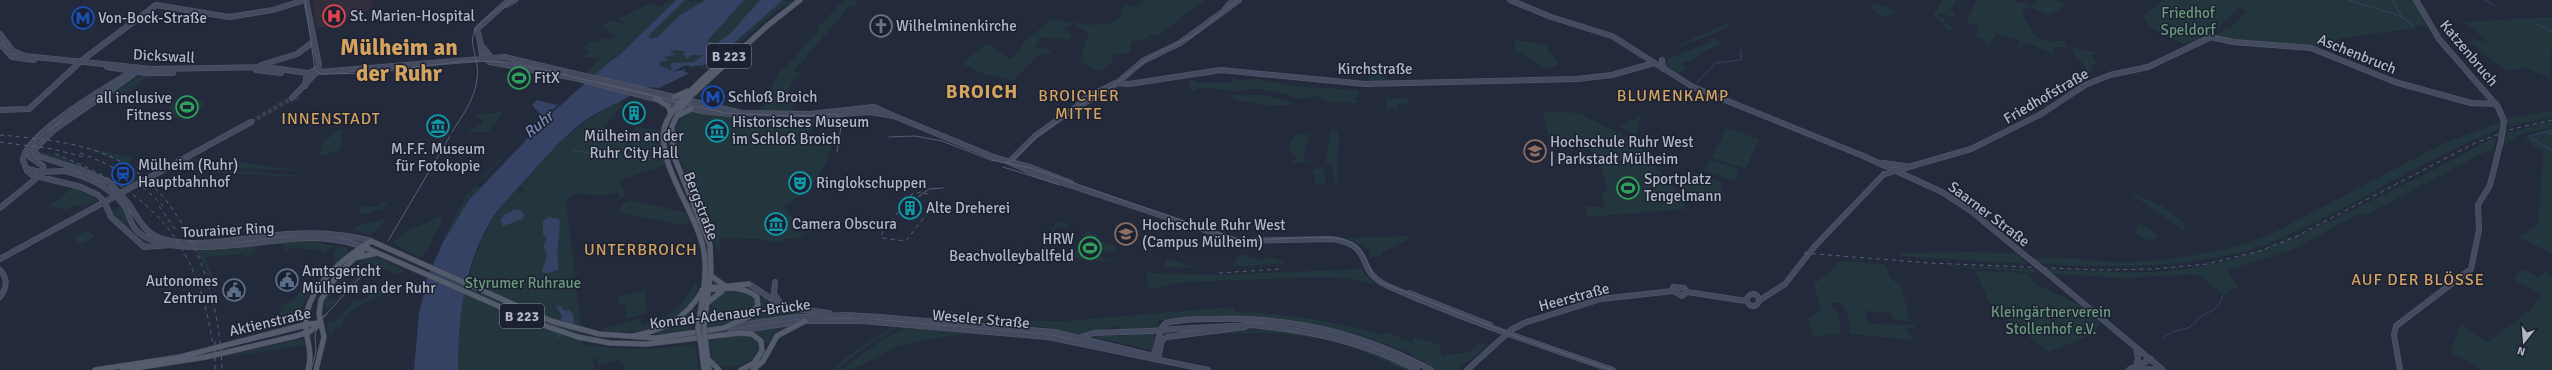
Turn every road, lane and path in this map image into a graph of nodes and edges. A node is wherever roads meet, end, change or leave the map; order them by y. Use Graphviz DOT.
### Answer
graph roads {
  1 [pos="306,0"];
  2 [pos="509,0"];
  3 [pos="515,0"];
  4 [pos="800,0"];
  5 [pos="1233,0"];
  6 [pos="1239,0"];
  7 [pos="1510,0"];
  8 [pos="2416,0"];
  9 [pos="500,9"];
  10 [pos="787,9"];
  11 [pos="1222,12"];
  12 [pos="0,34"];
  13 [pos="2217,37"];
  14 [pos="313,42"];
  15 [pos="480,43"];
  16 [pos="0,44"];
  17 [pos="11,49"];
  18 [pos="2,50"];
  19 [pos="480,50"];
  20 [pos="484,58"];
  21 [pos="476,59"];
  22 [pos="492,60"];
  23 [pos="1662,60"];
  24 [pos="79,62"];
  25 [pos="1651,63"];
  26 [pos="116,68"];
  27 [pos="255,68"];
  28 [pos="137,70"];
  29 [pos="318,70"];
  30 [pos="1664,70"];
  31 [pos="307,73"];
  32 [pos="120,78"];
  33 [pos="1116,83"];
  34 [pos="305,86"];
  35 [pos="694,88"];
  36 [pos="640,92"];
  37 [pos="674,97"];
  38 [pos="292,98"];
  39 [pos="655,98"];
  40 [pos="686,100"];
  41 [pos="2496,104"];
  42 [pos="680,105"];
  43 [pos="691,109"];
  44 [pos="0,110"];
  45 [pos="1752,111"];
  46 [pos="671,113"];
  47 [pos="894,116"];
  48 [pos="676,117"];
  49 [pos="251,122"];
  50 [pos="37,144"];
  51 [pos="1009,162"];
  52 [pos="1879,163"];
  53 [pos="1907,166"];
  54 [pos="26,168"];
  55 [pos="1895,170"];
  56 [pos="44,172"];
  57 [pos="38,177"];
  58 [pos="105,202"];
  59 [pos="126,204"];
  60 [pos="0,208"];
  61 [pos="371,241"];
  62 [pos="171,246"];
  63 [pos="364,247"];
  64 [pos="378,253"];
  65 [pos="0,259"];
  66 [pos="354,259"];
  67 [pos="406,264"];
  68 [pos="0,270"];
  69 [pos="711,276"];
  70 [pos="775,282"];
  71 [pos="749,284"];
  72 [pos="726,288"];
  73 [pos="706,289"];
  74 [pos="1673,292"];
  75 [pos="1687,292"];
  76 [pos="0,297"];
  77 [pos="1758,298"];
  78 [pos="1746,299"];
  79 [pos="706,304"];
  80 [pos="784,307"];
  81 [pos="847,315"];
  82 [pos="805,321"];
  83 [pos="321,323"];
  84 [pos="307,324"];
  85 [pos="1250,325"];
  86 [pos="1305,325"];
  87 [pos="1265,326"];
  88 [pos="701,327"];
  89 [pos="724,328"];
  90 [pos="308,332"];
  91 [pos="276,333"];
  92 [pos="1508,333"];
  93 [pos="612,336"];
  94 [pos="699,338"];
  95 [pos="1081,338"];
  96 [pos="1068,341"];
  97 [pos="270,342"];
  98 [pos="703,345"];
  99 [pos="2136,347"];
  100 [pos="1155,358"];
  101 [pos="707,359"];
  102 [pos="2150,359"];
  103 [pos="2132,368"];
  104 [pos="95,370"];
  105 [pos="123,370"];
  106 [pos="308,370"];
  107 [pos="316,370"];
  108 [pos="704,370"];
  109 [pos="709,370"];
  110 [pos="719,370"];
  111 [pos="741,370"];
  112 [pos="752,370"];
  113 [pos="1208,370"];
  114 [pos="1417,370"];
  115 [pos="1431,370"];
  116 [pos="1467,370"];
  117 [pos="1612,370"];
  118 [pos="2158,370"];
  119 [pos="2163,370"];
  120 [pos="2400,370"];
  1 -- 14 [label="main road"];
  1 -- 24 [label="main road"];
  2 -- 9 [label="main road"];
  3 -- 9 [label="main road"];
  4 -- 10 [label="main road, B 223"];
  5 -- 11 [label="main road"];
  6 -- 11 [label="main road"];
  7 -- 25 [label="main road, Saarner Straße"];
  8 -- 41 [label="main road, Katzenbruch"];
  9 -- 15 [label="main road"];
  10 -- 35 [label="main road, B 223"];
  10 -- 40 [label="main road, B 223"];
  11 -- 33 [label="main road"];
  12 -- 17 [label="main road"];
  13 -- 41 [label="main road, Aschenbruch"];
  13 -- 53 [label="main road, Friedhofstraße"];
  14 -- 27 [label="main road"];
  14 -- 29 [label="main road"];
  15 -- 19 [label="main road"];
  15 -- 22 [label="main road"];
  16 -- 18 [label="main road"];
  17 -- 18 [label="main road"];
  17 -- 24 [label="main road, Dickswall"];
  18 -- 24 [label="main road, Dickswall"];
  19 -- 20 [label="main road"];
  19 -- 21 [label="main road"];
  20 -- 21 [label="main road, Dickswall"];
  20 -- 22 [label="main road"];
  21 -- 29 [label="main road, Dickswall"];
  22 -- 36 [label="main road"];
  23 -- 30 [label="main road"];
  24 -- 26 [label="main road, Dickswall"];
  24 -- 28 [label="main road, Dickswall"];
  24 -- 44 [label="main road"];
  25 -- 30 [label="main road, Saarner Straße"];
  25 -- 33 [label="main road, Kirchstraße"];
  25 -- 45 [label="main road, Saarner Straße"];
  26 -- 28 [label="main road, Dickswall"];
  26 -- 32 [label="main road"];
  27 -- 28 [label="main road, Dickswall"];
  27 -- 31 [label="main road, Dickswall"];
  28 -- 31 [label="main road, Dickswall"];
  28 -- 32 [label="main road"];
  28 -- 50 [label="main road"];
  29 -- 31 [label="main road, Dickswall"];
  29 -- 34 [label="main road"];
  30 -- 45 [label="main road, Saarner Straße"];
  31 -- 34 [label="main road"];
  32 -- 54 [label="main road"];
  33 -- 51 [label="main road"];
  34 -- 38 [label="main road"];
  35 -- 37 [label="main road"];
  35 -- 40 [label="main road, B 223"];
  36 -- 37 [label="main road"];
  36 -- 39 [label="main road"];
  37 -- 40 [label="main road"];
  39 -- 42 [label="main road"];
  39 -- 46 [label="main road"];
  40 -- 42 [label="main road, B 223"];
  40 -- 47 [label="main road"];
  41 -- 120 [label="main road, Katzenbruch, bridge"];
  42 -- 43 [label="main road"];
  42 -- 46 [label="main road, Bergstraße / B 223"];
  42 -- 48 [label="main road, Bergstraße / B 223"];
  43 -- 47 [label="main road"];
  43 -- 48 [label="main road"];
  45 -- 52 [label="main road, Saarner Straße"];
  46 -- 73 [label="main road, Bergstraße / B 223"];
  47 -- 51 [label="main road"];
  48 -- 69 [label="main road, Bergstraße / B 223"];
  49 -- 58 [label="main road"];
  50 -- 56 [label="main road"];
  50 -- 59 [label="main road, Tourainer Ring, bridge"];
  51 -- 92 [label="main road"];
  52 -- 53 [label="main road, Friedhofstraße"];
  52 -- 55 [label="main road, Saarner Straße"];
  53 -- 55 [label="main road, Friedhofstraße"];
  54 -- 56 [label="main road, Tourainer Ring"];
  54 -- 57 [label="main road"];
  55 -- 77 [label="main road, Friedhofstraße"];
  55 -- 99 [label="main road, Saarner Straße, bridge"];
  56 -- 57 [label="main road"];
  56 -- 59 [label="main road, Tourainer Ring, bridge"];
  57 -- 58 [label="main road"];
  57 -- 60 [label="main road"];
  58 -- 62 [label="main road"];
  58 -- 65 [label="main road"];
  59 -- 61 [label="main road, Tourainer Ring"];
  59 -- 62 [label="main road, Tourainer Ring"];
  61 -- 63 [label="main road"];
  61 -- 93 [label="main road, Konrad-Adenauer-Brücke / B 223"];
  62 -- 63 [label="main road, Tourainer Ring"];
  63 -- 64 [label="main road, Tourainer Ring / B 223"];
  63 -- 66 [label="main road"];
  63 -- 84 [label="main road"];
  64 -- 66 [label="main road"];
  64 -- 67 [label="main road, Tourainer Ring / B 223"];
  66 -- 83 [label="main road"];
  67 -- 94 [label="main road, Konrad-Adenauer-Brücke / B 223"];
  68 -- 76 [label="main road"];
  69 -- 72 [label="main road"];
  69 -- 73 [label="main road, Bergstraße / B 223"];
  70 -- 80 [label="main road"];
  71 -- 72 [label="main road"];
  71 -- 80 [label="main road"];
  72 -- 73 [label="main road"];
  72 -- 79 [label="main road"];
  72 -- 89 [label="main road"];
  73 -- 79 [label="main road, Bergstraße / B 223"];
  73 -- 88 [label="main road, Bergstraße"];
  73 -- 93 [label="main road, B 223"];
  74 -- 75 [label="main road, Heerstraße"];
  74 -- 75 [label="main road, Heerstraße"];
  74 -- 92 [label="main road, Heerstraße"];
  75 -- 78 [label="main road, Heerstraße"];
  77 -- 78 [label="main road, Friedhofstraße"];
  77 -- 78 [label="main road, Friedhofstraße"];
  79 -- 88 [label="main road, Bergstraße / B 223"];
  80 -- 81 [label="main road"];
  81 -- 89 [label="main road, Konrad-Adenauer-Brücke"];
  81 -- 95 [label="main road, Weseler Straße"];
  82 -- 94 [label="main road, Konrad-Adenauer-Brücke"];
  82 -- 96 [label="main road, Weseler Straße"];
  82 -- 112 [label="main road"];
  83 -- 84 [label="main road, Aktienstraße"];
  83 -- 90 [label="main road, Aktienstraße"];
  83 -- 107 [label="main road"];
  84 -- 90 [label="main road"];
  84 -- 91 [label="main road, Aktienstraße"];
  85 -- 86 [label="main road"];
  85 -- 87 [label="main road"];
  85 -- 95 [label="main road, bridge"];
  86 -- 100 [label="main road"];
  86 -- 115 [label="main road"];
  87 -- 100 [label="main road"];
  87 -- 114 [label="main road"];
  88 -- 98 [label="main road, Bergstraße / B 223, bridge"];
  89 -- 93 [label="main road, Konrad-Adenauer-Brücke / B 223"];
  90 -- 97 [label="main road, Aktienstraße"];
  90 -- 106 [label="main road"];
  91 -- 97 [label="main road"];
  91 -- 104 [label="main road, Aktienstraße"];
  92 -- 116 [label="main road, Heerstraße"];
  92 -- 117 [label="main road"];
  94 -- 111 [label="main road, B 223"];
  95 -- 96 [label="main road"];
  95 -- 100 [label="main road, Weseler Straße"];
  96 -- 100 [label="main road, Weseler Straße"];
  97 -- 105 [label="main road, Aktienstraße"];
  98 -- 101 [label="main road, Bergstraße / B 223"];
  98 -- 108 [label="main road, Bergstraße"];
  99 -- 102 [label="main road, Saarner Straße"];
  99 -- 103 [label="main road"];
  100 -- 113 [label="main road, Weseler Straße"];
  101 -- 109 [label="main road, Bergstraße / B 223"];
  101 -- 110 [label="main road"];
  102 -- 103 [label="main road"];
  102 -- 119 [label="main road, Saarner Straße"];
  103 -- 118 [label="main road"];
}
